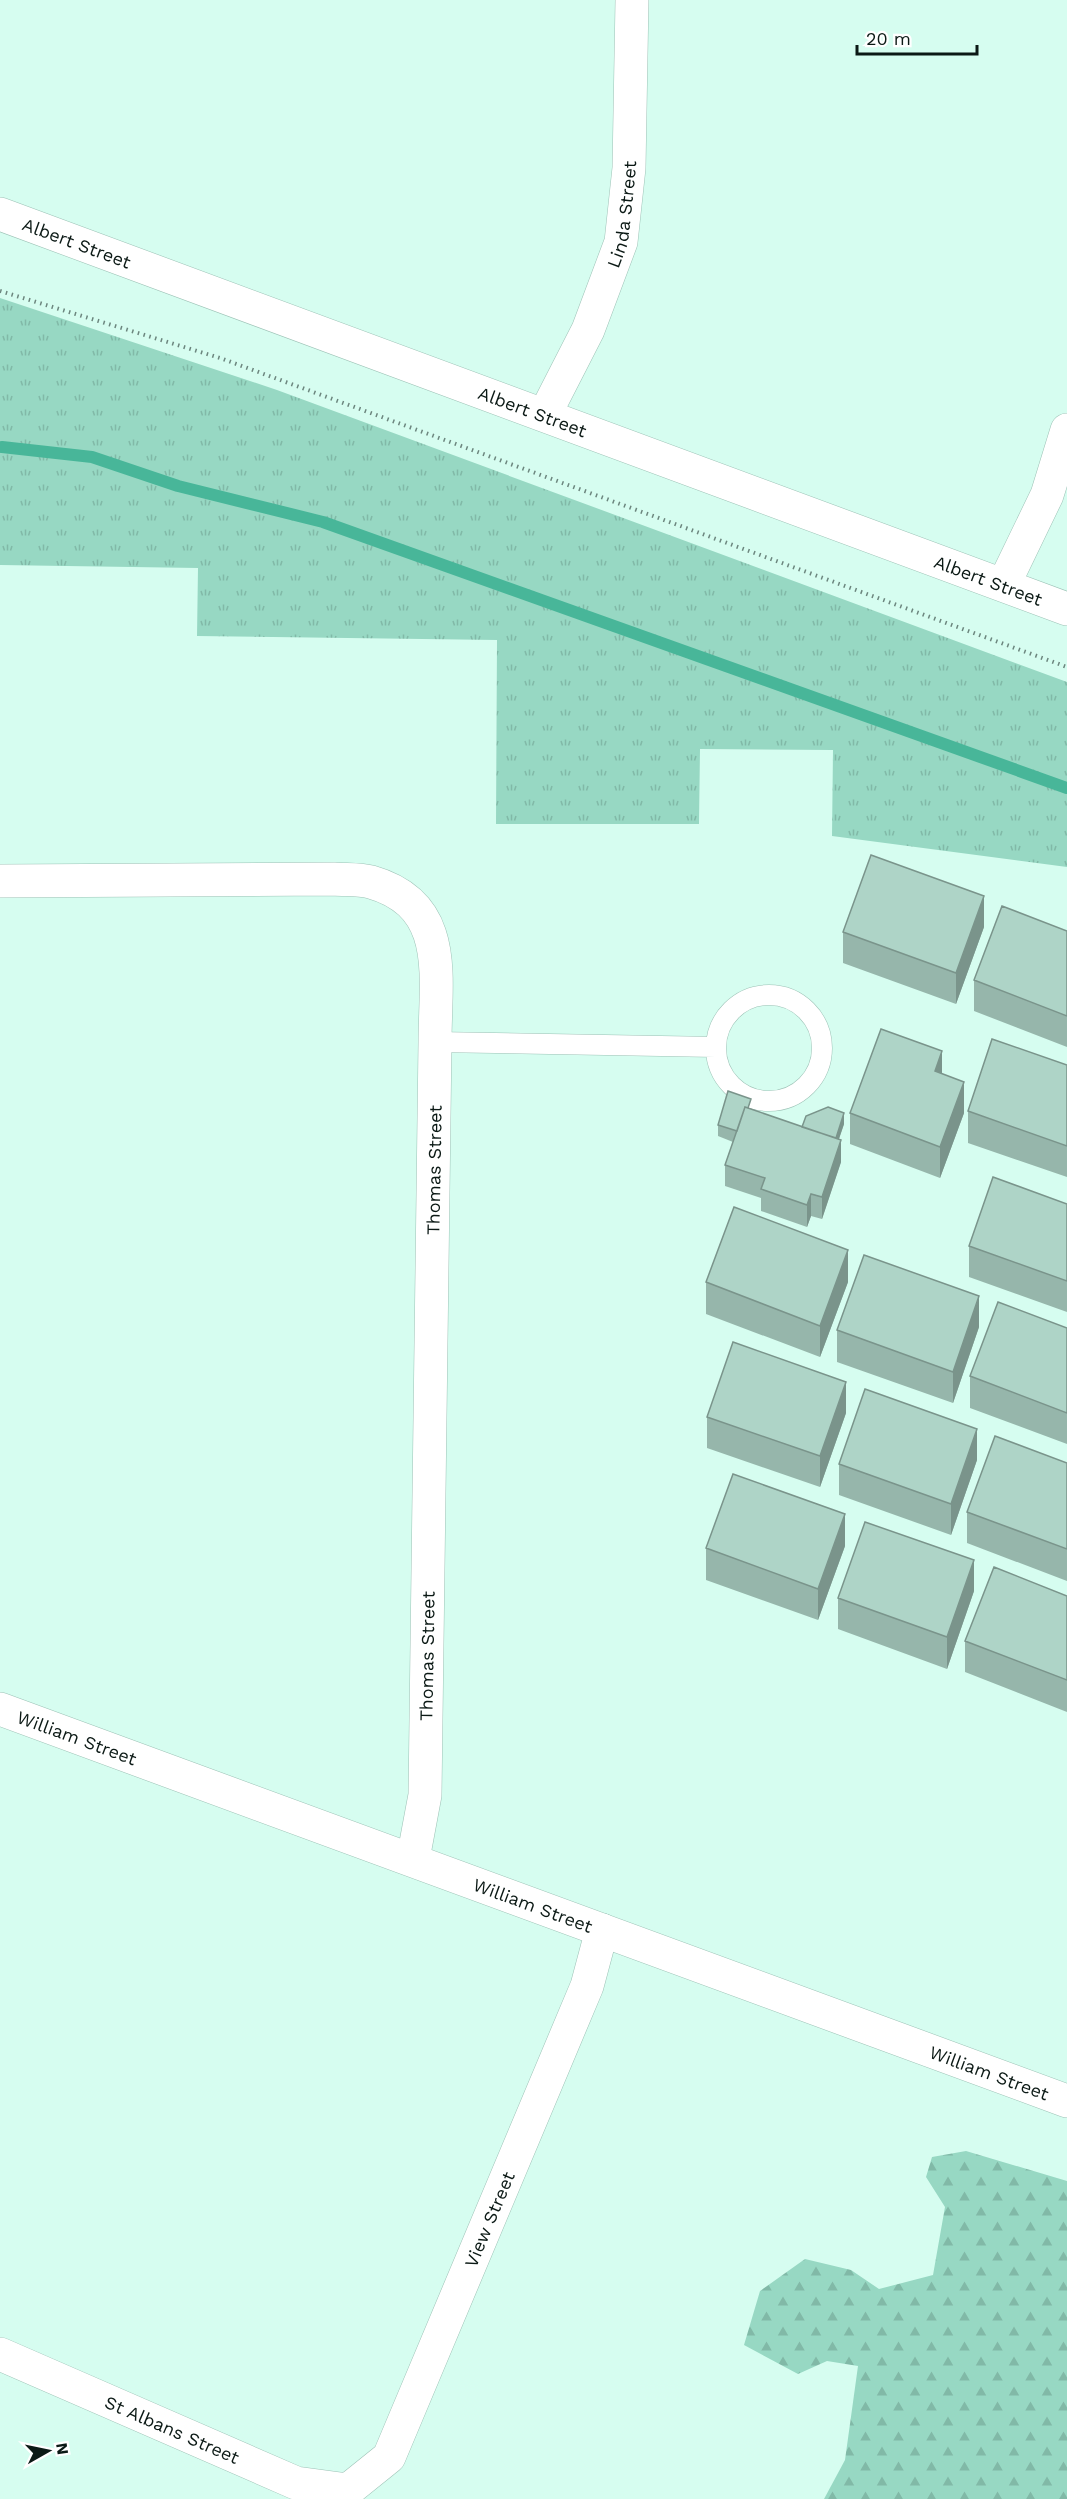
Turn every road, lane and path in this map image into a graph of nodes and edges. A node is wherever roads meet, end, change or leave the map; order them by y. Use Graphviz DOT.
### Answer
graph roads {
  1 [pos="632,0"];
  2 [pos="0,214"];
  3 [pos="0,291"];
  4 [pos="545,414"];
  5 [pos="1067,430"];
  6 [pos="1004,584"];
  7 [pos="1067,609"];
  8 [pos="1067,667"];
  9 [pos="0,881"];
  10 [pos="435,1042"];
  11 [pos="716,1047"];
  12 [pos="0,1709"];
  13 [pos="413,1859"];
  14 [pos="602,1930"];
  15 [pos="1067,2101"];
  16 [pos="0,2354"];
  17 [pos="348,2490"];
  1 -- 4 [label="street, Linda Street"];
  2 -- 4 [label="street, Albert Street"];
  3 -- 8 [label="path"];
  4 -- 6 [label="street, Albert Street"];
  5 -- 6 [label="street"];
  6 -- 7 [label="street, Albert Street"];
  9 -- 10 [label="street, Thomas Street"];
  10 -- 11 [label="lane"];
  10 -- 13 [label="street, Thomas Street"];
  11 -- 11 [label="lane"];
  12 -- 13 [label="street, William Street"];
  13 -- 14 [label="street, William Street"];
  14 -- 15 [label="street, William Street"];
  14 -- 17 [label="street, View Street"];
  16 -- 17 [label="street, St Albans Street"];
}
